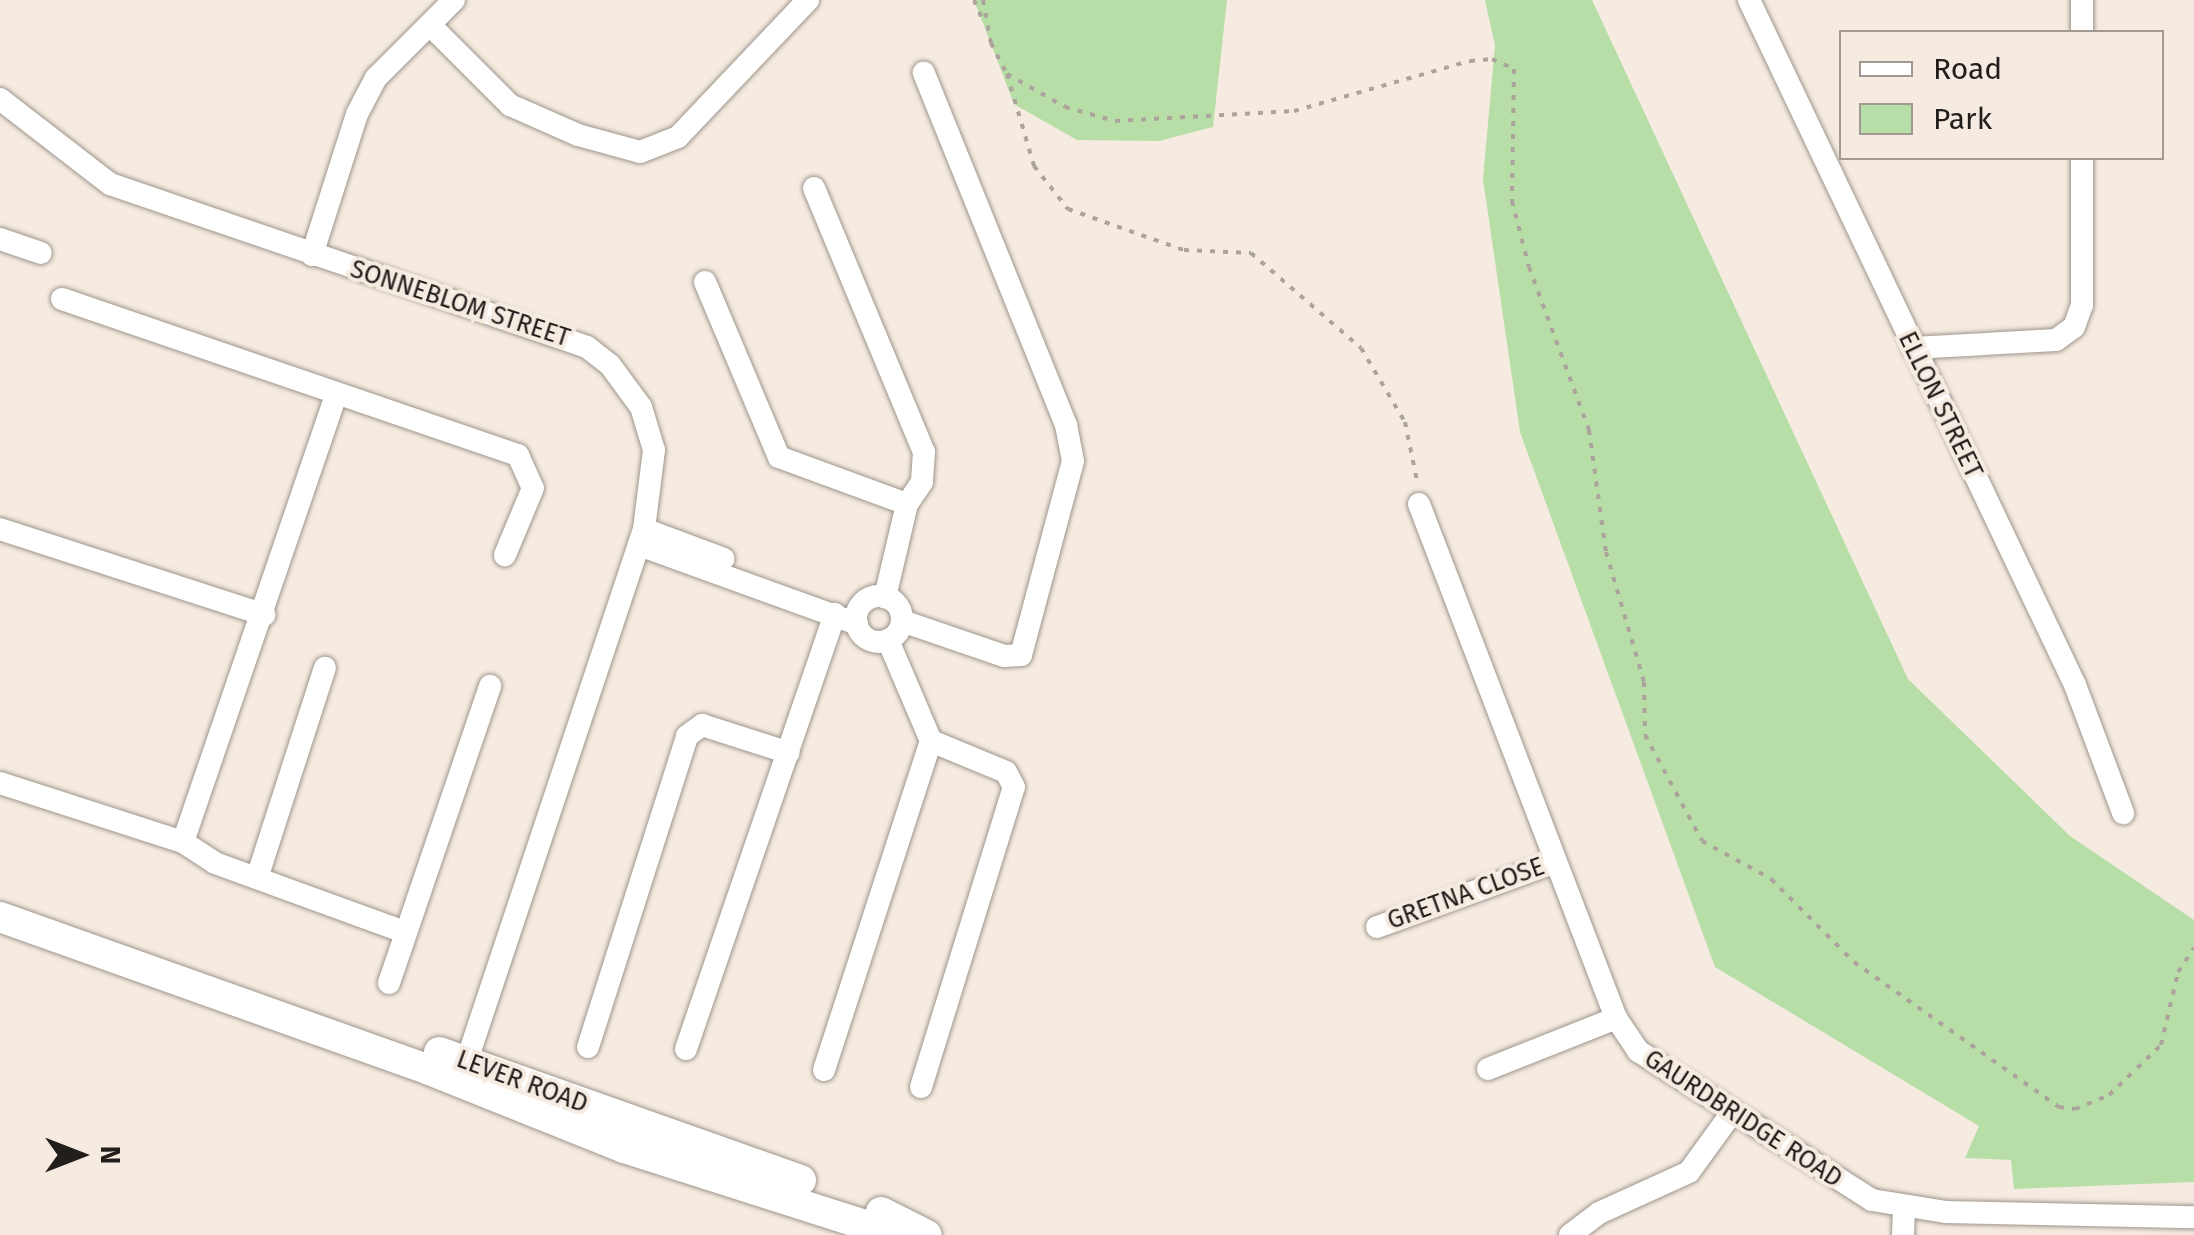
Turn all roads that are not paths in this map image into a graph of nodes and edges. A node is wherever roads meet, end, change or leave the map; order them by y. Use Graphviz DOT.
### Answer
graph roads {
  1 [pos="454,0"];
  2 [pos="808,0"];
  3 [pos="1750,0"];
  4 [pos="2082,0"];
  5 [pos="431,26"];
  6 [pos="2082,30"];
  7 [pos="924,74"];
  8 [pos="0,98"];
  9 [pos="2082,160"];
  10 [pos="814,188"];
  11 [pos="0,239"];
  12 [pos="41,252"];
  13 [pos="312,255"];
  14 [pos="706,282"];
  15 [pos="62,299"];
  16 [pos="1913,348"];
  17 [pos="336,394"];
  18 [pos="907,504"];
  19 [pos="1419,504"];
  20 [pos="0,529"];
  21 [pos="642,537"];
  22 [pos="504,555"];
  23 [pos="886,597"];
  24 [pos="264,614"];
  25 [pos="850,616"];
  26 [pos="895,631"];
  27 [pos="325,668"];
  28 [pos="490,686"];
  29 [pos="932,741"];
  30 [pos="789,753"];
  31 [pos="0,783"];
  32 [pos="2123,813"];
  33 [pos="183,842"];
  34 [pos="1556,862"];
  35 [pos="257,878"];
  36 [pos="0,917"];
  37 [pos="1377,927"];
  38 [pos="404,932"];
  39 [pos="389,983"];
  40 [pos="1616,1018"];
  41 [pos="588,1047"];
  42 [pos="686,1049"];
  43 [pos="1488,1068"];
  44 [pos="824,1070"];
  45 [pos="463,1072"];
  46 [pos="920,1086"];
  47 [pos="1731,1114"];
  48 [pos="1904,1208"];
  49 [pos="2194,1217"];
  50 [pos="2083,1226"];
  51 [pos="898,1235"];
  52 [pos="927,1235"];
  53 [pos="1570,1235"];
  54 [pos="1903,1235"];
  1 -- 5 [label="street"];
  2 -- 5 [label="street"];
  3 -- 16 [label="street, ELLON STREET"];
  4 -- 6 [label="street"];
  5 -- 13 [label="street"];
  7 -- 26 [label="street"];
  8 -- 13 [label="street, SONNEBLOM STREET"];
  9 -- 16 [label="street"];
  10 -- 18 [label="street"];
  11 -- 12 [label="street"];
  13 -- 21 [label="street, SONNEBLOM STREET"];
  14 -- 18 [label="street"];
  15 -- 17 [label="street"];
  16 -- 32 [label="street, ELLON STREET"];
  17 -- 22 [label="street"];
  17 -- 24 [label="street"];
  18 -- 23 [label="street"];
  19 -- 34 [label="street, GAURDBRIDGE ROAD"];
  20 -- 24 [label="street"];
  21 -- 25 [label="street"];
  21 -- 45 [label="street, SONNEBLOM STREET"];
  23 -- 25 [label="street"];
  23 -- 26 [label="street"];
  24 -- 33 [label="street"];
  25 -- 26 [label="street"];
  25 -- 30 [label="street"];
  26 -- 29 [label="street"];
  27 -- 35 [label="street"];
  28 -- 38 [label="street"];
  29 -- 44 [label="street"];
  29 -- 46 [label="street"];
  30 -- 41 [label="street"];
  30 -- 42 [label="street"];
  31 -- 33 [label="street"];
  33 -- 35 [label="street"];
  34 -- 37 [label="street, GRETNA CLOSE"];
  34 -- 40 [label="street, GAURDBRIDGE ROAD"];
  35 -- 38 [label="street"];
  36 -- 45 [label="main road, LEVER ROAD"];
  38 -- 39 [label="street"];
  40 -- 43 [label="street"];
  40 -- 47 [label="street, GAURDBRIDGE ROAD"];
  45 -- 51 [label="main road, LEVER ROAD"];
  45 -- 52 [label="main road, LEVER ROAD"];
  47 -- 48 [label="street, GAURDBRIDGE ROAD"];
  47 -- 53 [label="street"];
  48 -- 50 [label="street, GAURDBRIDGE ROAD"];
  48 -- 54 [label="street"];
  49 -- 50 [label="street, GAURDBRIDGE ROAD"];
}
